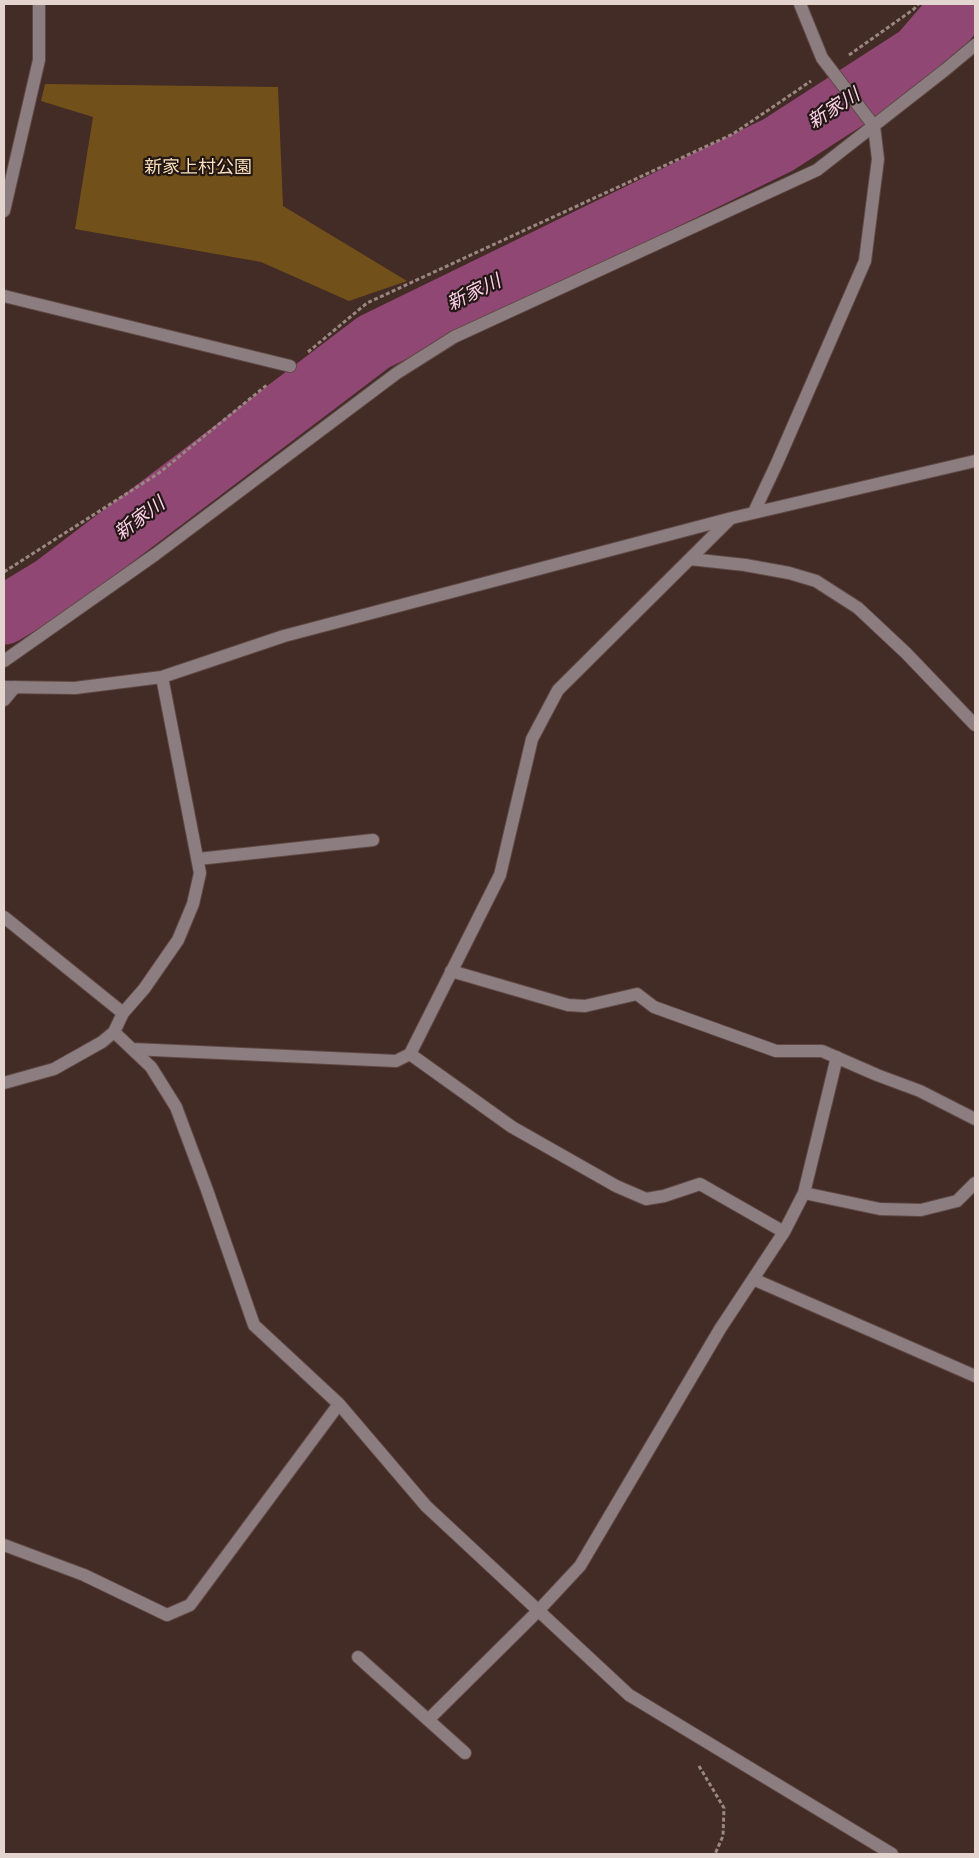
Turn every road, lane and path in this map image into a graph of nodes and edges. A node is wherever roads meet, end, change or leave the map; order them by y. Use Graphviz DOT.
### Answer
graph roads {
  1 [pos="39,4"];
  2 [pos="800,4"];
  3 [pos="918,4"];
  4 [pos="975,45"];
  5 [pos="830,68"];
  6 [pos="874,126"];
  7 [pos="4,211"];
  8 [pos="4,296"];
  9 [pos="290,366"];
  10 [pos="975,461"];
  11 [pos="754,512"];
  12 [pos="732,518"];
  13 [pos="690,559"];
  14 [pos="4,572"];
  15 [pos="4,661"];
  16 [pos="162,677"];
  17 [pos="10,687"];
  18 [pos="4,700"];
  19 [pos="975,725"];
  20 [pos="373,840"];
  21 [pos="198,859"];
  22 [pos="4,916"];
  23 [pos="451,972"];
  24 [pos="124,1013"];
  25 [pos="114,1032"];
  26 [pos="132,1049"];
  27 [pos="410,1054"];
  28 [pos="837,1057"];
  29 [pos="4,1083"];
  30 [pos="975,1118"];
  31 [pos="975,1183"];
  32 [pos="804,1193"];
  33 [pos="784,1232"];
  34 [pos="753,1279"];
  35 [pos="975,1376"];
  36 [pos="338,1404"];
  37 [pos="4,1545"];
  38 [pos="538,1611"];
  39 [pos="358,1657"];
  40 [pos="428,1720"];
  41 [pos="465,1753"];
  42 [pos="696,1761"];
  43 [pos="715,1854"];
  44 [pos="892,1854"];
  1 -- 7 [label="street"];
  2 -- 5 [label="street"];
  3 -- 5 [label="path"];
  4 -- 6 [label="street"];
  5 -- 6 [label="street"];
  5 -- 9 [label="path"];
  6 -- 11 [label="street"];
  6 -- 15 [label="street"];
  8 -- 9 [label="street"];
  9 -- 14 [label="path"];
  10 -- 11 [label="street"];
  11 -- 12 [label="street"];
  12 -- 13 [label="street"];
  12 -- 16 [label="street"];
  13 -- 19 [label="street"];
  13 -- 23 [label="street"];
  16 -- 17 [label="street"];
  16 -- 21 [label="street"];
  17 -- 18 [label="street"];
  20 -- 21 [label="street"];
  21 -- 24 [label="street"];
  22 -- 24 [label="street"];
  23 -- 27 [label="street"];
  23 -- 28 [label="street"];
  24 -- 25 [label="street"];
  25 -- 26 [label="street"];
  25 -- 29 [label="street"];
  26 -- 27 [label="street"];
  26 -- 36 [label="street"];
  27 -- 33 [label="street"];
  28 -- 30 [label="street"];
  28 -- 32 [label="street"];
  31 -- 32 [label="street"];
  32 -- 33 [label="street"];
  33 -- 34 [label="street"];
  34 -- 35 [label="street"];
  34 -- 38 [label="street"];
  36 -- 37 [label="street"];
  36 -- 38 [label="street"];
  38 -- 40 [label="street"];
  38 -- 44 [label="street"];
  39 -- 40 [label="street"];
  40 -- 41 [label="street"];
  42 -- 43 [label="path"];
}
